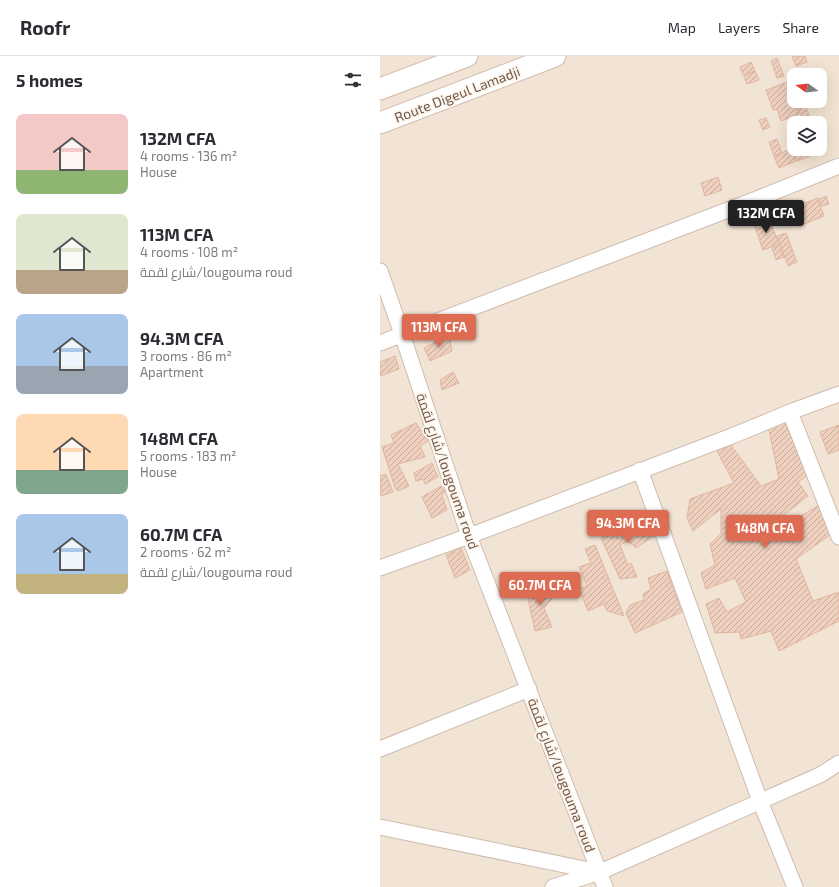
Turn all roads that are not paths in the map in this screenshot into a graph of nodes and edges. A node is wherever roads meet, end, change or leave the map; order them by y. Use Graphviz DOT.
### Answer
graph roads {
  1 [pos="467,56"];
  2 [pos="556,56"];
  3 [pos="380,89"];
  4 [pos="380,123"];
  5 [pos="839,166"];
  6 [pos="380,271"];
  7 [pos="402,334"];
  8 [pos="380,343"];
  9 [pos="839,394"];
  10 [pos="790,412"];
  11 [pos="640,470"];
  12 [pos="469,536"];
  13 [pos="839,537"];
  14 [pos="380,568"];
  15 [pos="529,689"];
  16 [pos="380,749"];
  17 [pos="839,763"];
  18 [pos="760,801"];
  19 [pos="380,826"];
  20 [pos="606,883"];
  21 [pos="553,887"];
  22 [pos="795,887"];
  1 -- 3 [label="main road"];
  2 -- 4 [label="main road, Route Digeul Lamadji"];
  5 -- 7 [label="street"];
  6 -- 7 [label="street, شارع لقمة/lougouma roud"];
  7 -- 8 [label="street"];
  7 -- 12 [label="street, شارع لقمة/lougouma roud"];
  9 -- 10 [label="street"];
  10 -- 11 [label="street"];
  10 -- 13 [label="street"];
  11 -- 12 [label="street"];
  11 -- 18 [label="street"];
  12 -- 14 [label="street"];
  12 -- 15 [label="street, شارع لقمة/lougouma roud"];
  15 -- 16 [label="street"];
  15 -- 20 [label="street, شارع لقمة/lougouma roud"];
  17 -- 18 [label="street"];
  18 -- 20 [label="street"];
  18 -- 22 [label="street"];
  19 -- 20 [label="street"];
  20 -- 21 [label="street"];
}
